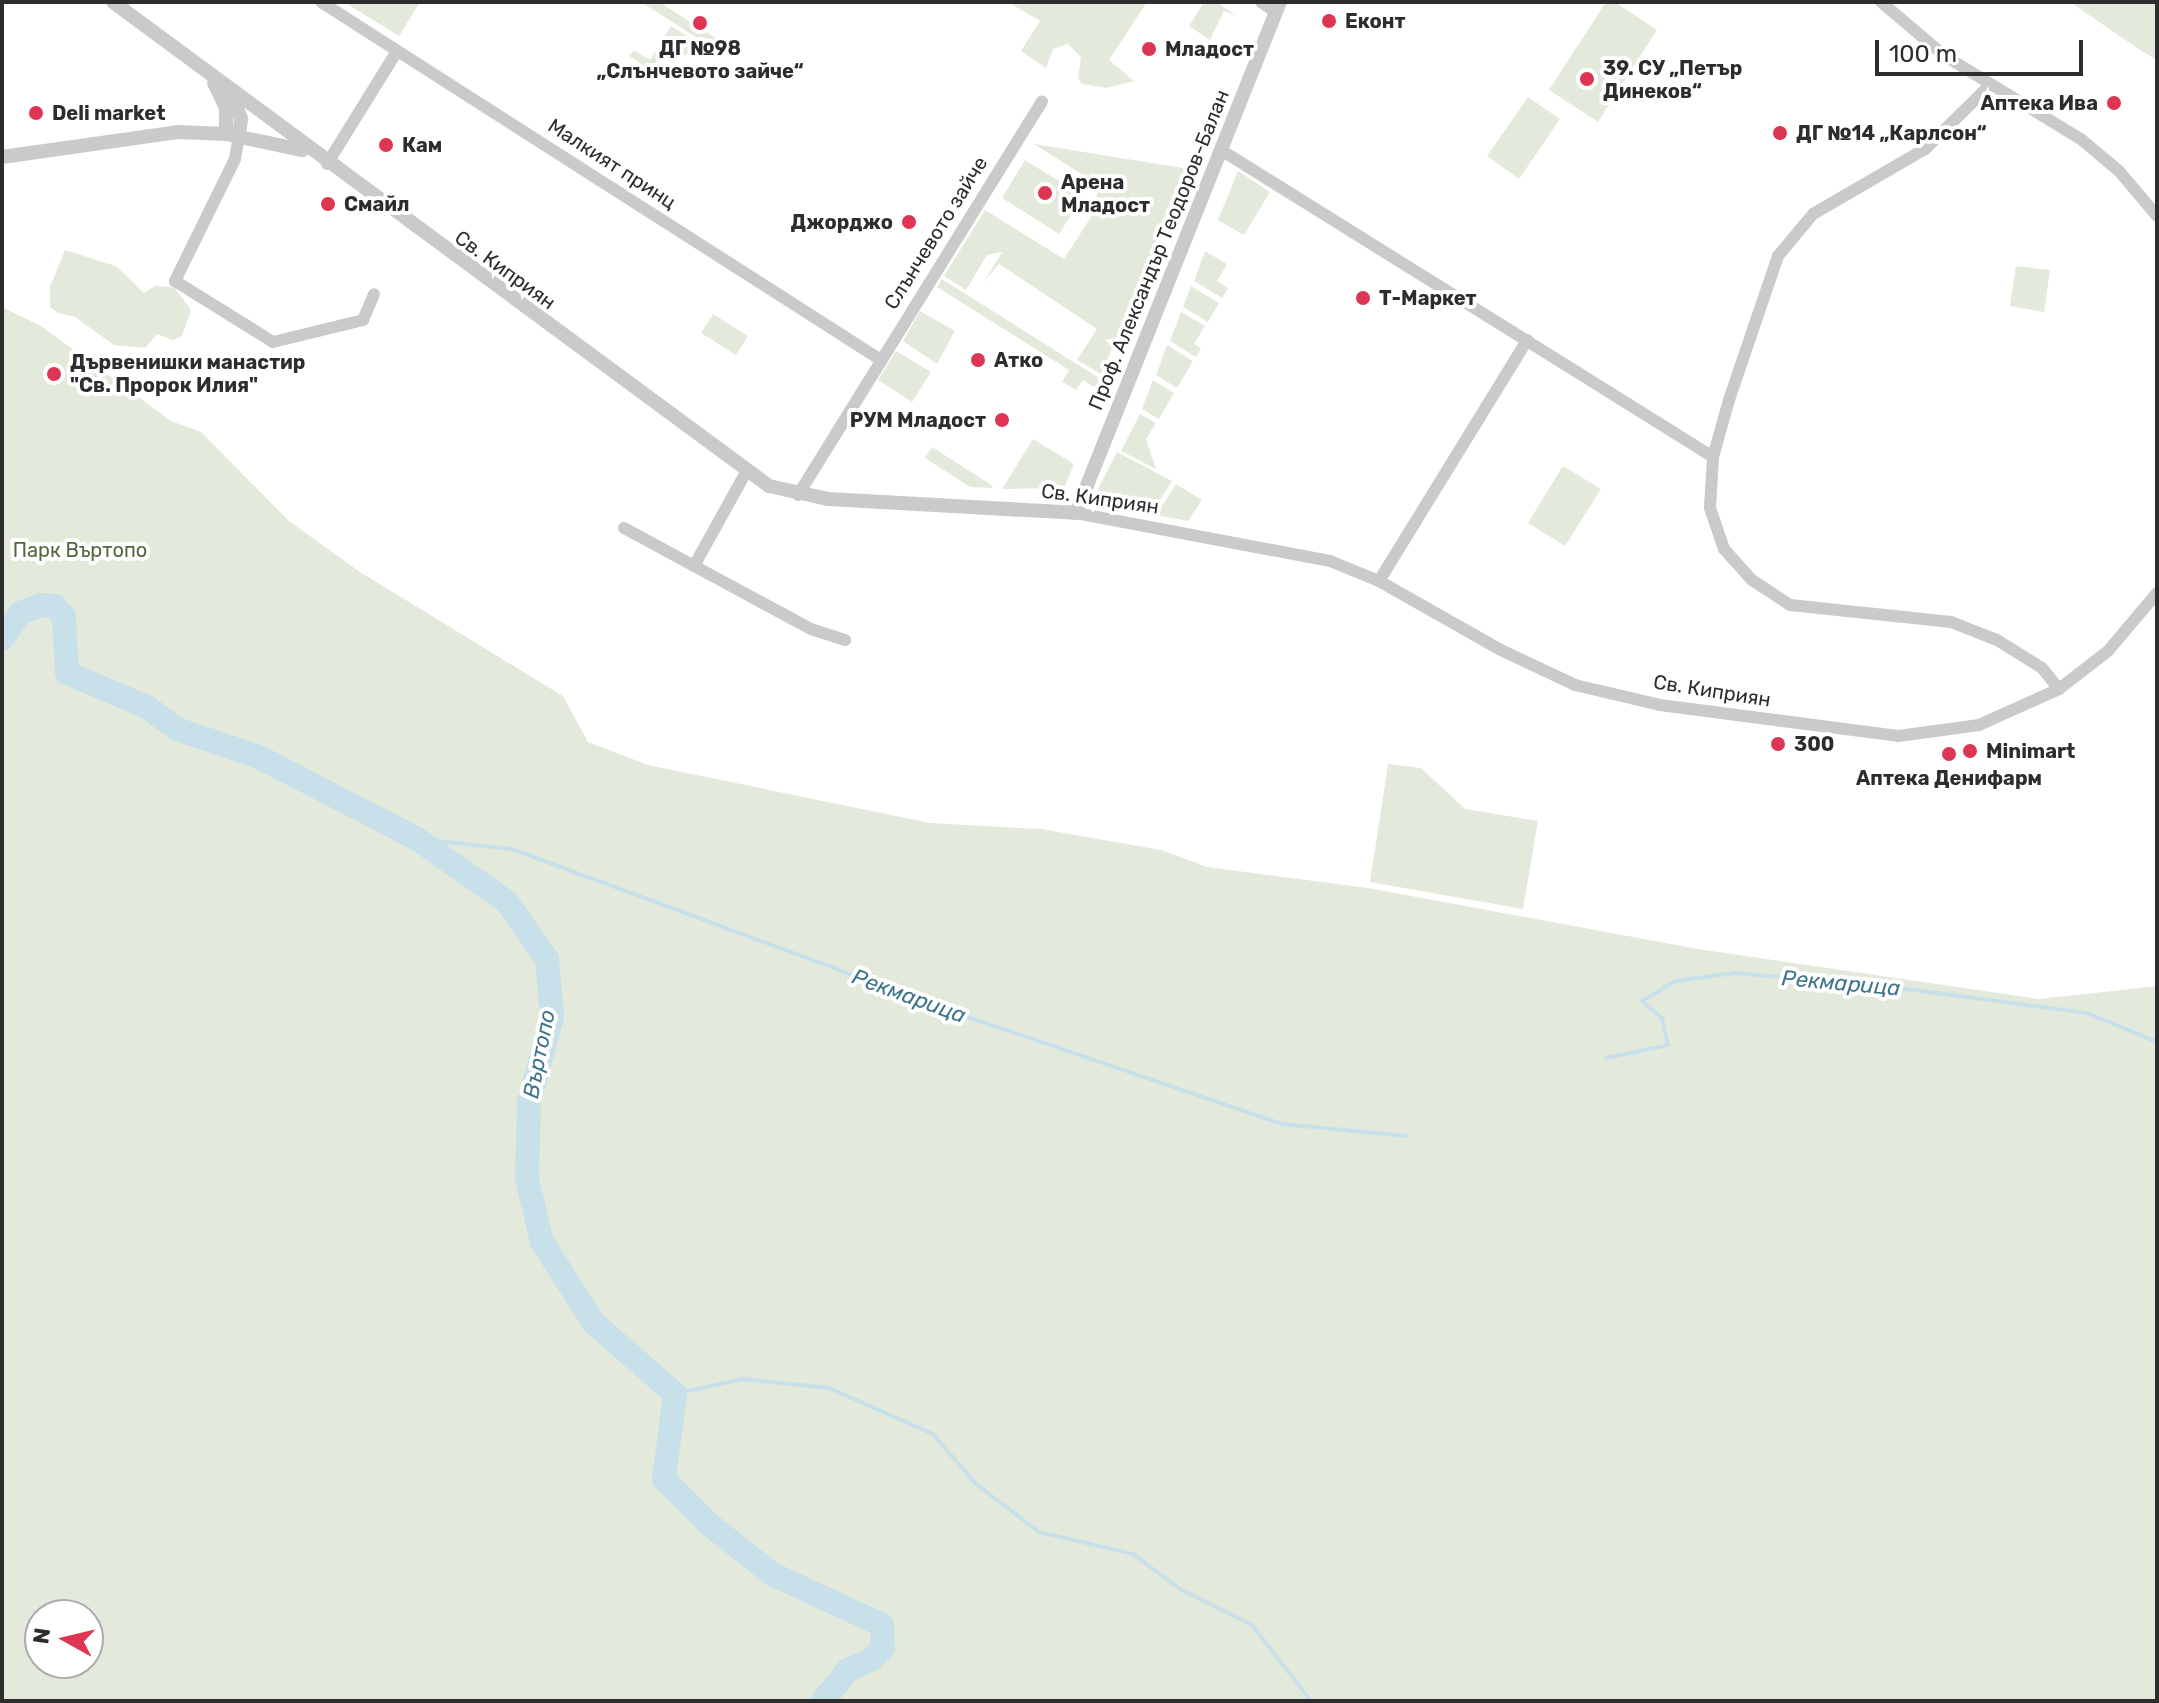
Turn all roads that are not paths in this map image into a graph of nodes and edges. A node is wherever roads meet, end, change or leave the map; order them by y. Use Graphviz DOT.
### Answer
graph roads {
  1 [pos="113,2"];
  2 [pos="321,2"];
  3 [pos="1261,2"];
  4 [pos="1881,2"];
  5 [pos="1278,7"];
  6 [pos="397,51"];
  7 [pos="207,74"];
  8 [pos="1990,85"];
  9 [pos="230,91"];
  10 [pos="1042,101"];
  11 [pos="233,135"];
  12 [pos="1221,150"];
  13 [pos="314,155"];
  14 [pos="2,157"];
  15 [pos="327,164"];
  16 [pos="2157,216"];
  17 [pos="374,294"];
  18 [pos="1527,340"];
  19 [pos="881,360"];
  20 [pos="1713,457"];
  21 [pos="746,472"];
  22 [pos="798,495"];
  23 [pos="1076,513"];
  24 [pos="624,528"];
  25 [pos="694,566"];
  26 [pos="1379,581"];
  27 [pos="2157,593"];
  28 [pos="845,640"];
  29 [pos="2059,689"];
  1 -- 7 [label="street, Св. Киприян"];
  2 -- 6 [label="street, Малкият принц"];
  3 -- 5 [label="street"];
  4 -- 8 [label="street"];
  5 -- 12 [label="street, Проф. Александър Теодоров-Балан"];
  6 -- 15 [label="street"];
  6 -- 19 [label="street, Малкият принц"];
  7 -- 9 [label="street, Св. Киприян"];
  7 -- 11 [label="street"];
  8 -- 16 [label="street"];
  8 -- 20 [label="street"];
  9 -- 11 [label="street"];
  9 -- 13 [label="street, Св. Киприян"];
  10 -- 19 [label="street, Слънчевото зайче"];
  11 -- 13 [label="street"];
  11 -- 14 [label="street"];
  11 -- 17 [label="street"];
  12 -- 18 [label="street"];
  12 -- 23 [label="street, Проф. Александър Теодоров-Балан"];
  13 -- 15 [label="street, Св. Киприян"];
  15 -- 21 [label="street, Св. Киприян"];
  18 -- 20 [label="street"];
  18 -- 26 [label="street"];
  19 -- 22 [label="street, Слънчевото зайче"];
  20 -- 29 [label="street"];
  21 -- 22 [label="street, Св. Киприян"];
  21 -- 25 [label="street"];
  22 -- 23 [label="street, Св. Киприян"];
  23 -- 26 [label="street, Св. Киприян"];
  24 -- 25 [label="street"];
  25 -- 28 [label="street"];
  26 -- 29 [label="street, Св. Киприян"];
  27 -- 29 [label="street, Св. Киприян"];
}
